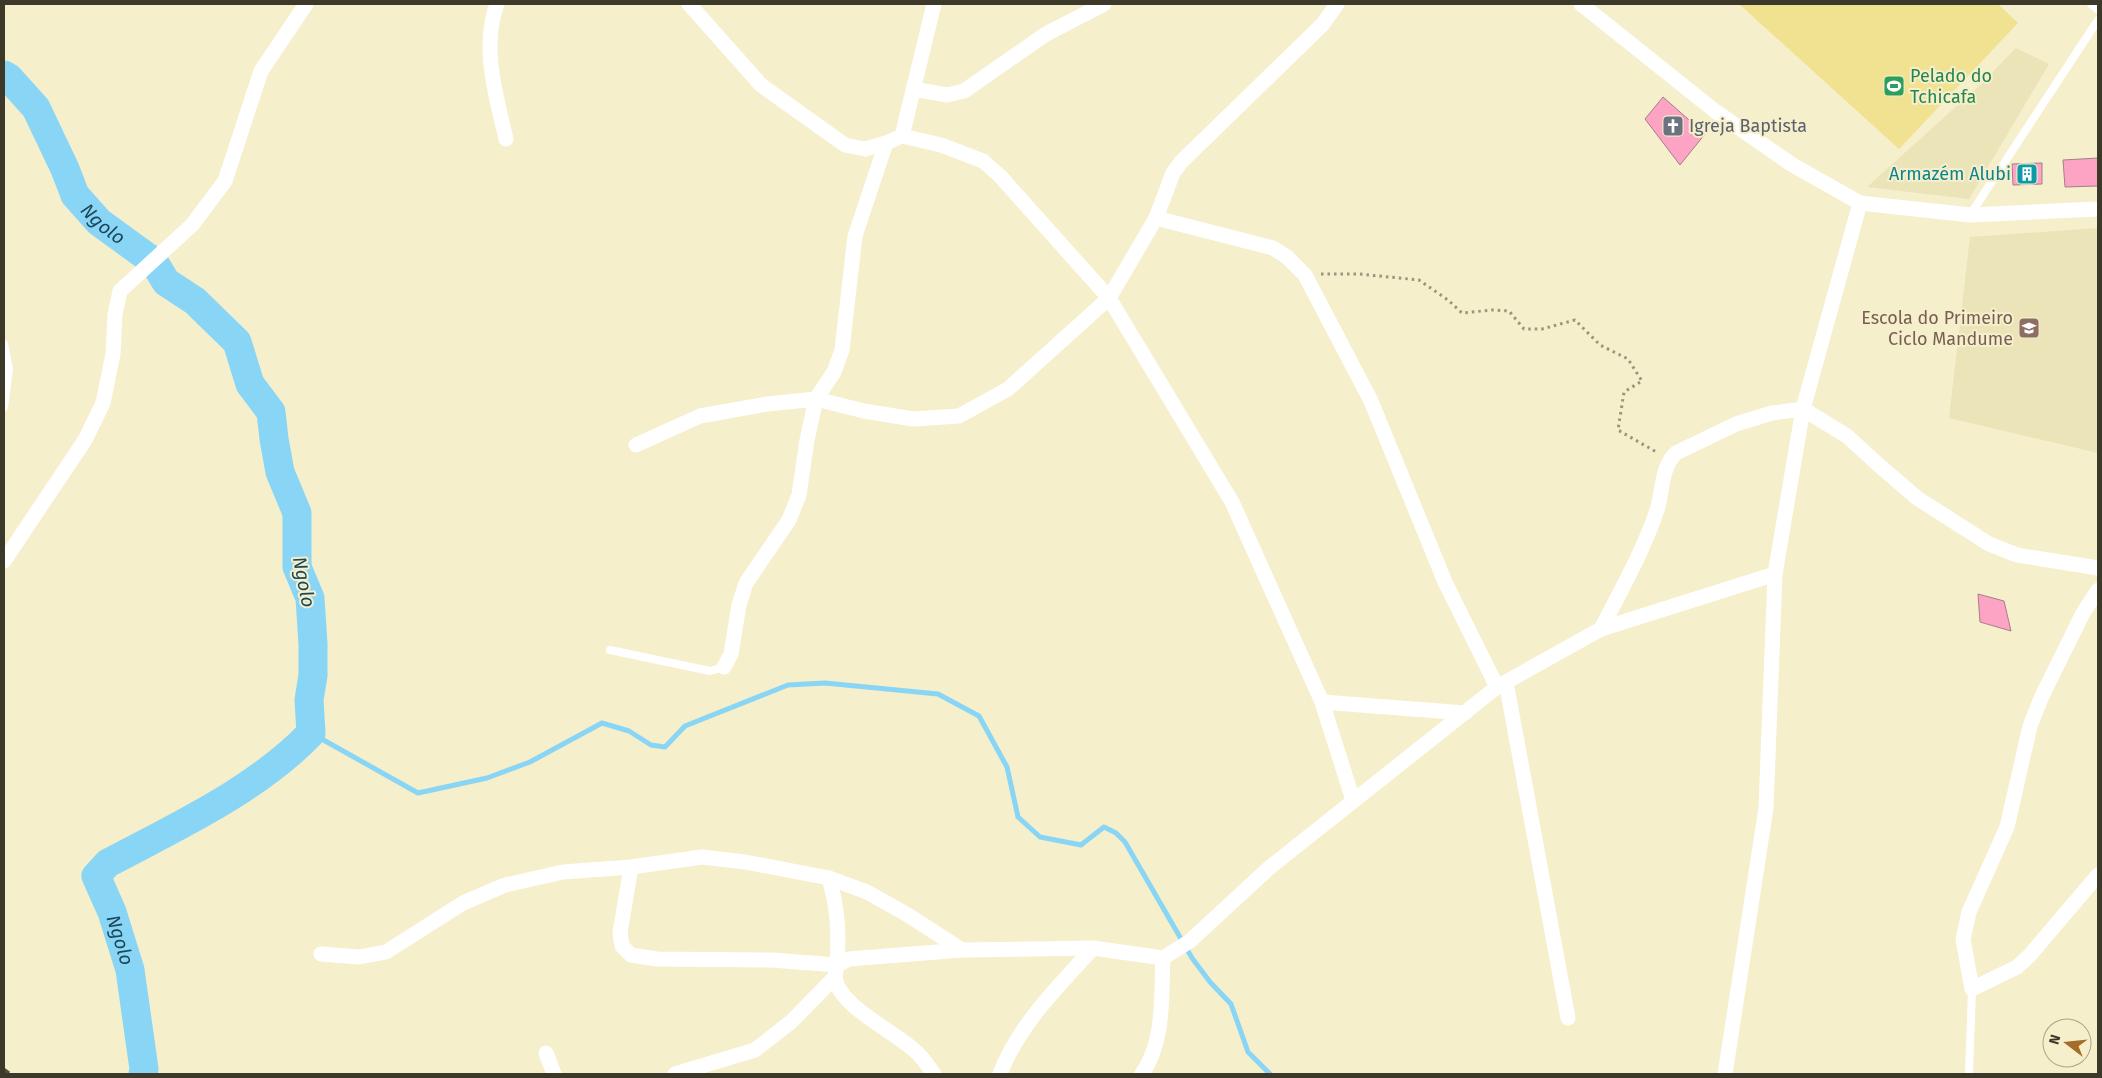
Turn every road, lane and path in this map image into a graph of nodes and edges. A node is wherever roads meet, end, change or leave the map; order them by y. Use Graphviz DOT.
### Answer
graph roads {
  1 [pos="306,4"];
  2 [pos="497,4"];
  3 [pos="689,4"];
  4 [pos="934,4"];
  5 [pos="1104,4"];
  6 [pos="1337,4"];
  7 [pos="1581,4"];
  8 [pos="2091,4"];
  9 [pos="2098,10"];
  10 [pos="2098,20"];
  11 [pos="913,89"];
  12 [pos="902,136"];
  13 [pos="506,139"];
  14 [pos="886,143"];
  15 [pos="1860,202"];
  16 [pos="2098,208"];
  17 [pos="1970,215"];
  18 [pos="1156,218"];
  19 [pos="1306,275"];
  20 [pos="1109,298"];
  21 [pos="4,344"];
  22 [pos="816,400"];
  23 [pos="4,407"];
  24 [pos="1803,409"];
  25 [pos="636,445"];
  26 [pos="1669,459"];
  27 [pos="4,561"];
  28 [pos="2098,568"];
  29 [pos="1776,574"];
  30 [pos="2098,590"];
  31 [pos="1601,629"];
  32 [pos="610,650"];
  33 [pos="724,667"];
  34 [pos="1501,684"];
  35 [pos="1322,702"];
  36 [pos="1465,713"];
  37 [pos="1353,800"];
  38 [pos="631,867"];
  39 [pos="2098,875"];
  40 [pos="829,878"];
  41 [pos="1093,948"];
  42 [pos="962,950"];
  43 [pos="321,954"];
  44 [pos="1167,954"];
  45 [pos="836,971"];
  46 [pos="1972,989"];
  47 [pos="1568,1018"];
  48 [pos="546,1053"];
  49 [pos="554,1074"];
  50 [pos="675,1074"];
  51 [pos="934,1074"];
  52 [pos="1000,1074"];
  53 [pos="1142,1074"];
  54 [pos="1725,1074"];
  55 [pos="1969,1074"];
  1 -- 27 [label="street"];
  2 -- 13 [label="street"];
  3 -- 14 [label="street"];
  4 -- 11 [label="street"];
  5 -- 11 [label="street"];
  6 -- 18 [label="street"];
  7 -- 15 [label="street"];
  8 -- 9 [label="lane"];
  10 -- 17 [label="lane"];
  11 -- 12 [label="street"];
  12 -- 14 [label="street"];
  12 -- 20 [label="street"];
  14 -- 22 [label="street"];
  15 -- 17 [label="street"];
  15 -- 24 [label="street"];
  16 -- 17 [label="street"];
  18 -- 19 [label="street"];
  18 -- 20 [label="street"];
  19 -- 26 [label="path"];
  19 -- 34 [label="street"];
  20 -- 22 [label="street"];
  20 -- 35 [label="street"];
  21 -- 23 [label="lane"];
  22 -- 25 [label="street"];
  22 -- 33 [label="street"];
  24 -- 26 [label="street"];
  24 -- 28 [label="street"];
  24 -- 29 [label="street"];
  26 -- 31 [label="street"];
  29 -- 31 [label="street"];
  29 -- 54 [label="street"];
  30 -- 46 [label="street"];
  31 -- 34 [label="street"];
  32 -- 33 [label="lane"];
  34 -- 36 [label="street"];
  34 -- 47 [label="street"];
  35 -- 36 [label="street"];
  35 -- 37 [label="street"];
  36 -- 37 [label="street"];
  37 -- 44 [label="street"];
  38 -- 40 [label="street"];
  38 -- 43 [label="street"];
  38 -- 45 [label="street"];
  39 -- 46 [label="street"];
  40 -- 42 [label="street"];
  40 -- 45 [label="street"];
  41 -- 42 [label="street"];
  41 -- 44 [label="street"];
  41 -- 52 [label="street"];
  42 -- 45 [label="street"];
  44 -- 53 [label="street"];
  45 -- 50 [label="street"];
  45 -- 51 [label="street"];
  46 -- 55 [label="lane"];
  48 -- 49 [label="street"];
}
